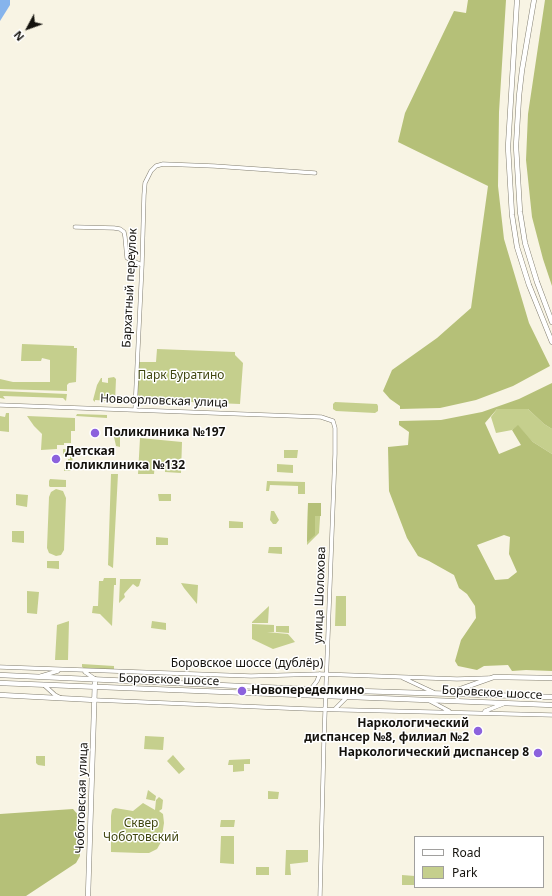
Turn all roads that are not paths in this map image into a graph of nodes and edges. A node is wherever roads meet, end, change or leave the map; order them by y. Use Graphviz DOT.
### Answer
graph roads {
  1 [pos="516,0"];
  2 [pos="534,0"];
  3 [pos="315,173"];
  4 [pos="75,227"];
  5 [pos="142,265"];
  6 [pos="552,322"];
  7 [pos="552,342"];
  8 [pos="0,404"];
  9 [pos="135,410"];
  10 [pos="327,418"];
  11 [pos="0,667"];
  12 [pos="61,670"];
  13 [pos="83,671"];
  14 [pos="320,674"];
  15 [pos="327,674"];
  16 [pos="0,675"];
  17 [pos="36,677"];
  18 [pos="401,677"];
  19 [pos="494,677"];
  20 [pos="552,678"];
  21 [pos="95,679"];
  22 [pos="0,683"];
  23 [pos="43,684"];
  24 [pos="95,686"];
  25 [pos="311,689"];
  26 [pos="327,690"];
  27 [pos="436,694"];
  28 [pos="444,694"];
  29 [pos="0,696"];
  30 [pos="327,696"];
  31 [pos="347,697"];
  32 [pos="552,697"];
  33 [pos="64,698"];
  34 [pos="95,700"];
  35 [pos="429,700"];
  36 [pos="507,703"];
  37 [pos="552,705"];
  38 [pos="326,708"];
  39 [pos="336,708"];
  40 [pos="452,712"];
  41 [pos="480,713"];
  42 [pos="552,715"];
  43 [pos="88,896"];
  44 [pos="320,896"];
  1 -- 7 [label="main road"];
  2 -- 6 [label="main road"];
  3 -- 5 [label="street, Бархатный переулок"];
  4 -- 5 [label="street"];
  5 -- 9 [label="street, Бархатный переулок"];
  8 -- 9 [label="street, Новоорловская улица"];
  9 -- 10 [label="street, Новоорловская улица"];
  10 -- 15 [label="street, улица Шолохова"];
  11 -- 12 [label="street, Боровское шоссе (дублёр)"];
  12 -- 13 [label="street, Боровское шоссе (дублёр)"];
  12 -- 17 [label="street"];
  13 -- 14 [label="street, Боровское шоссе (дублёр)"];
  13 -- 21 [label="street"];
  14 -- 15 [label="street, Боровское шоссе (дублёр)"];
  14 -- 25 [label="street"];
  15 -- 18 [label="street, Боровское шоссе (дублёр)"];
  15 -- 26 [label="street, улица Шолохова"];
  16 -- 17 [label="main road, Боровское шоссе"];
  17 -- 21 [label="main road, Боровское шоссе"];
  18 -- 19 [label="street, Боровское шоссе (дублёр)"];
  18 -- 27 [label="street"];
  19 -- 20 [label="main road"];
  19 -- 28 [label="main road"];
  21 -- 24 [label="main road, Чоботовская улица"];
  21 -- 25 [label="main road, Боровское шоссе"];
  22 -- 23 [label="main road, Боровское шоссе"];
  23 -- 24 [label="main road, Боровское шоссе"];
  23 -- 33 [label="street"];
  24 -- 30 [label="main road, Боровское шоссе"];
  24 -- 34 [label="main road, Чоботовская улица"];
  25 -- 26 [label="main road, Боровское шоссе"];
  26 -- 27 [label="main road, Боровское шоссе"];
  26 -- 30 [label="street, улица Шолохова"];
  27 -- 28 [label="main road, Боровское шоссе"];
  28 -- 32 [label="main road, Боровское шоссе"];
  29 -- 33 [label="main road"];
  30 -- 31 [label="main road, Боровское шоссе"];
  30 -- 38 [label="street, улица Шолохова"];
  31 -- 35 [label="main road, Боровское шоссе"];
  31 -- 39 [label="street"];
  33 -- 34 [label="main road"];
  34 -- 38 [label="street"];
  34 -- 43 [label="main road, Чоботовская улица"];
  35 -- 36 [label="main road, Боровское шоссе"];
  35 -- 40 [label="street"];
  36 -- 37 [label="main road, Боровское шоссе"];
  36 -- 41 [label="street"];
  38 -- 39 [label="street"];
  38 -- 44 [label="street, улица Шолохова"];
  39 -- 40 [label="street"];
  40 -- 41 [label="street"];
  41 -- 42 [label="street"];
}
